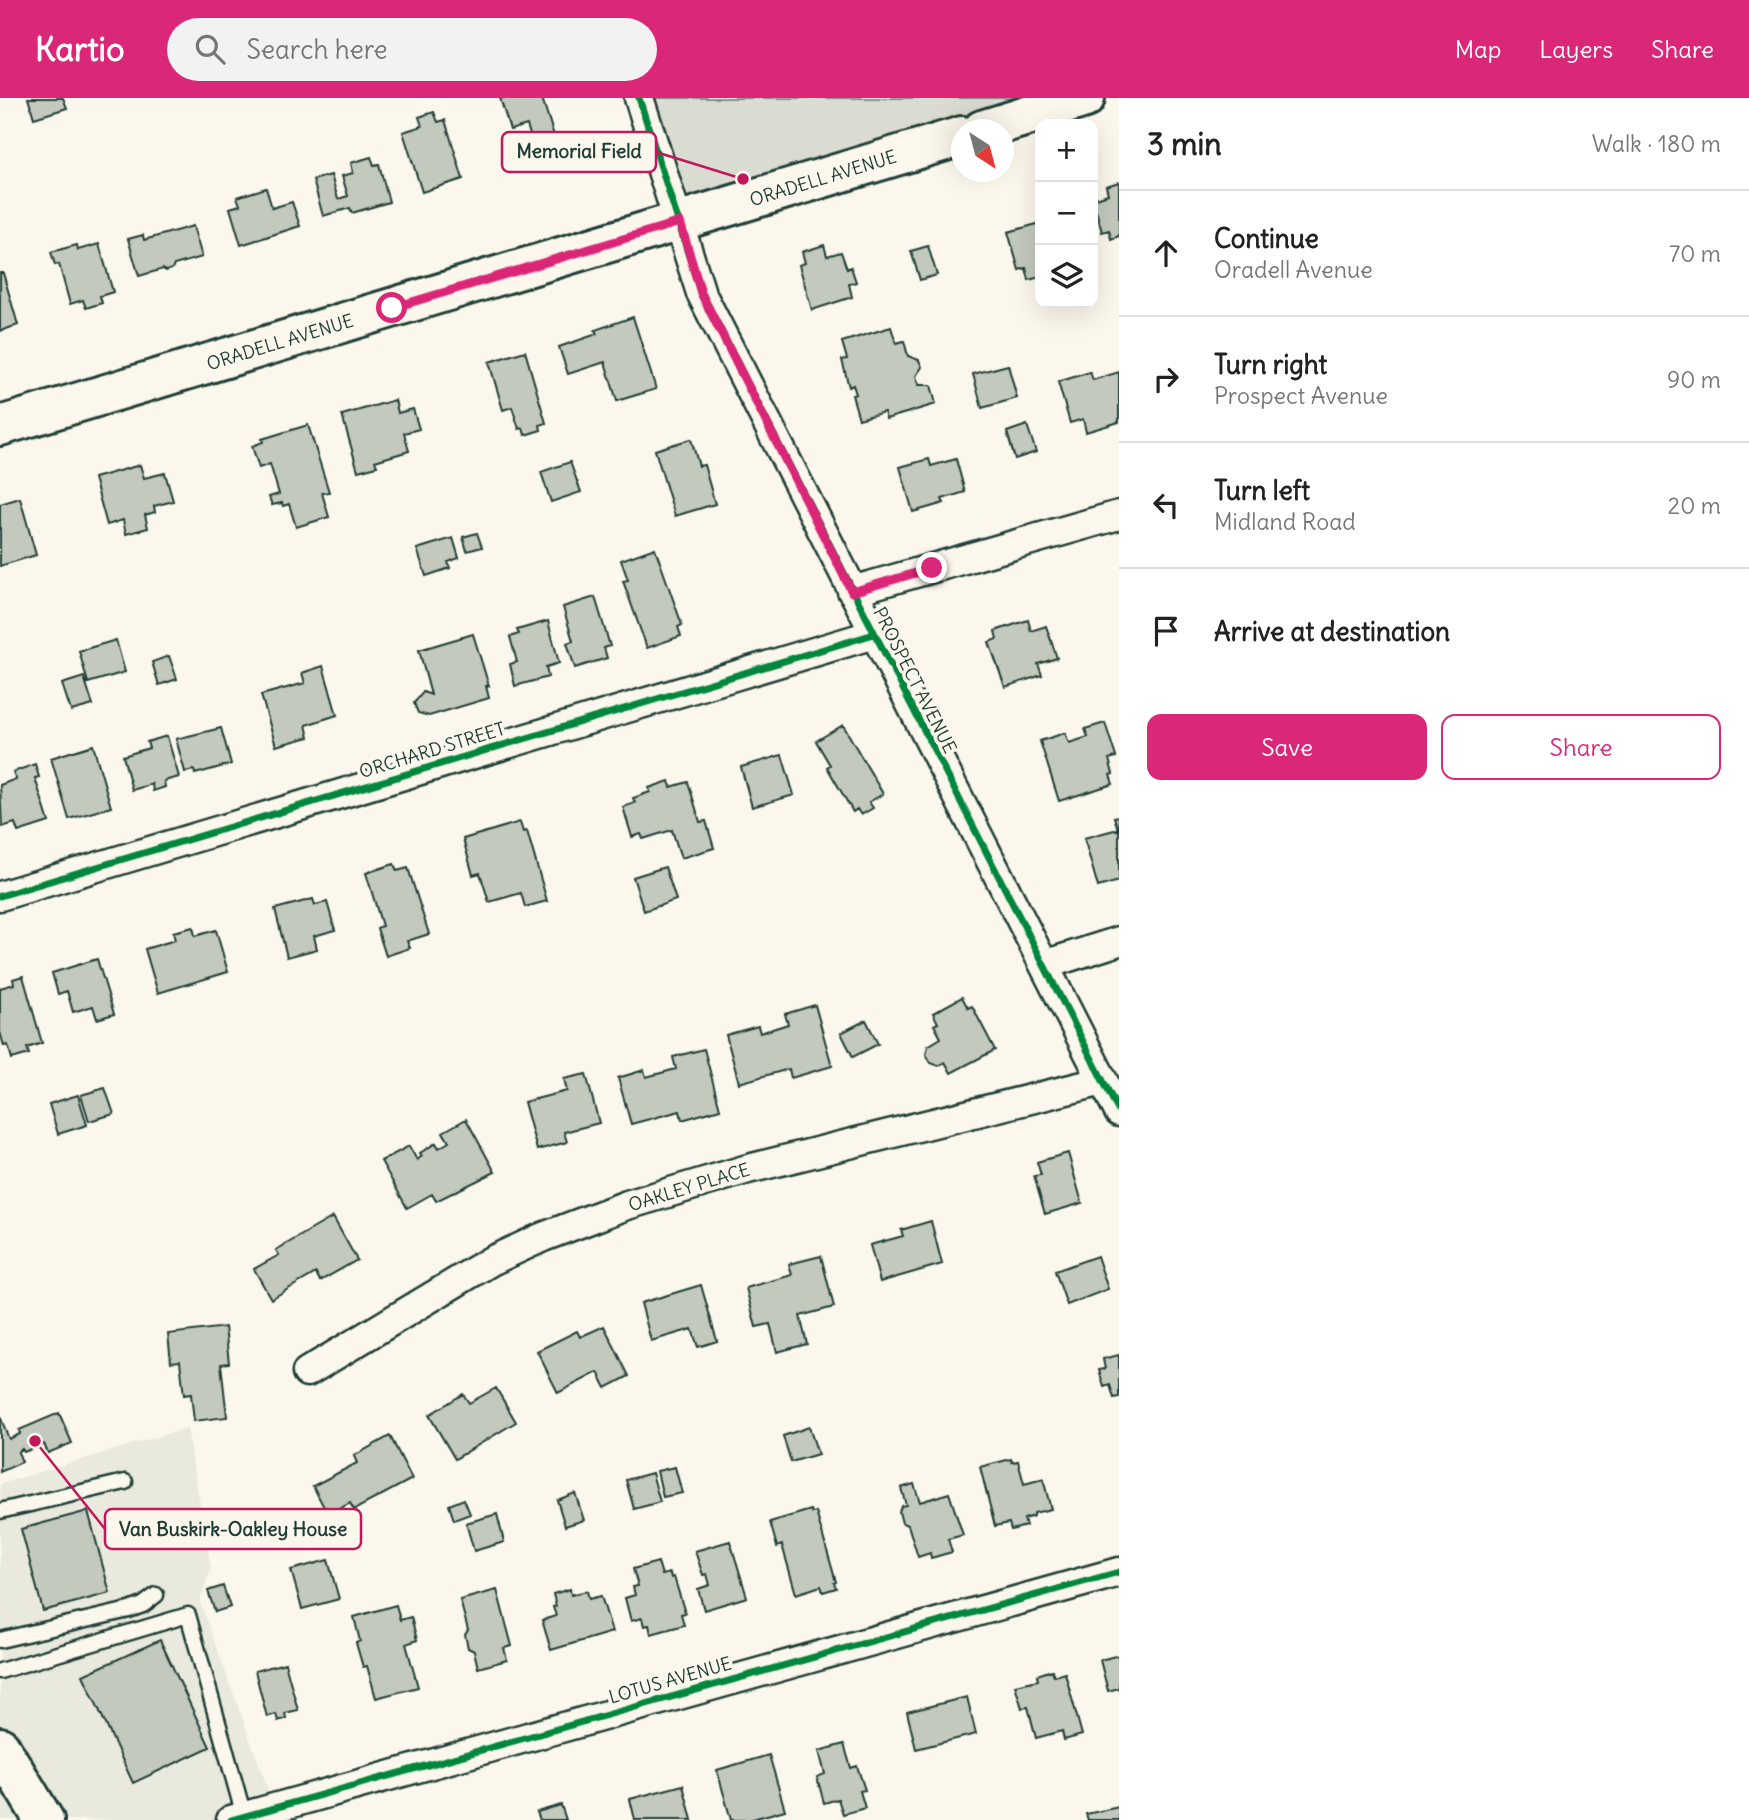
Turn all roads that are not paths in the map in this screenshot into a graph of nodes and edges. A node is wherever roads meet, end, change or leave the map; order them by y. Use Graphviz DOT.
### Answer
graph roads {
  1 [pos="639,98"];
  2 [pos="1085,98"];
  3 [pos="1014,120"];
  4 [pos="951,139"];
  5 [pos="680,222"];
  6 [pos="0,426"];
  7 [pos="1119,515"];
  8 [pos="852,592"];
  9 [pos="874,634"];
  10 [pos="0,896"];
  11 [pos="1119,941"];
  12 [pos="1044,965"];
  13 [pos="1103,1081"];
  14 [pos="1119,1112"];
  15 [pos="307,1372"];
  16 [pos="125,1482"];
  17 [pos="0,1511"];
  18 [pos="1119,1572"];
  19 [pos="156,1595"];
  20 [pos="0,1640"];
  21 [pos="0,1671"];
  22 [pos="0,1748"];
  23 [pos="237,1818"];
  24 [pos="44,1820"];
  1 -- 5 [label="street, PROSPECT AVENUE"];
  2 -- 3 [label="main road"];
  4 -- 5 [label="main road, ORADELL AVENUE"];
  5 -- 6 [label="main road, ORADELL AVENUE"];
  5 -- 8 [label="street, PROSPECT AVENUE"];
  7 -- 8 [label="street"];
  8 -- 9 [label="street, PROSPECT AVENUE"];
  9 -- 10 [label="street, ORCHARD STREET"];
  9 -- 12 [label="street, PROSPECT AVENUE"];
  11 -- 12 [label="street"];
  12 -- 13 [label="street, PROSPECT AVENUE"];
  13 -- 14 [label="street, PROSPECT AVENUE"];
  13 -- 15 [label="street, OAKLEY PLACE"];
  16 -- 17 [label="lane"];
  18 -- 23 [label="street, LOTUS AVENUE"];
  19 -- 20 [label="lane"];
  21 -- 23 [label="lane"];
  22 -- 24 [label="main road"];
}
